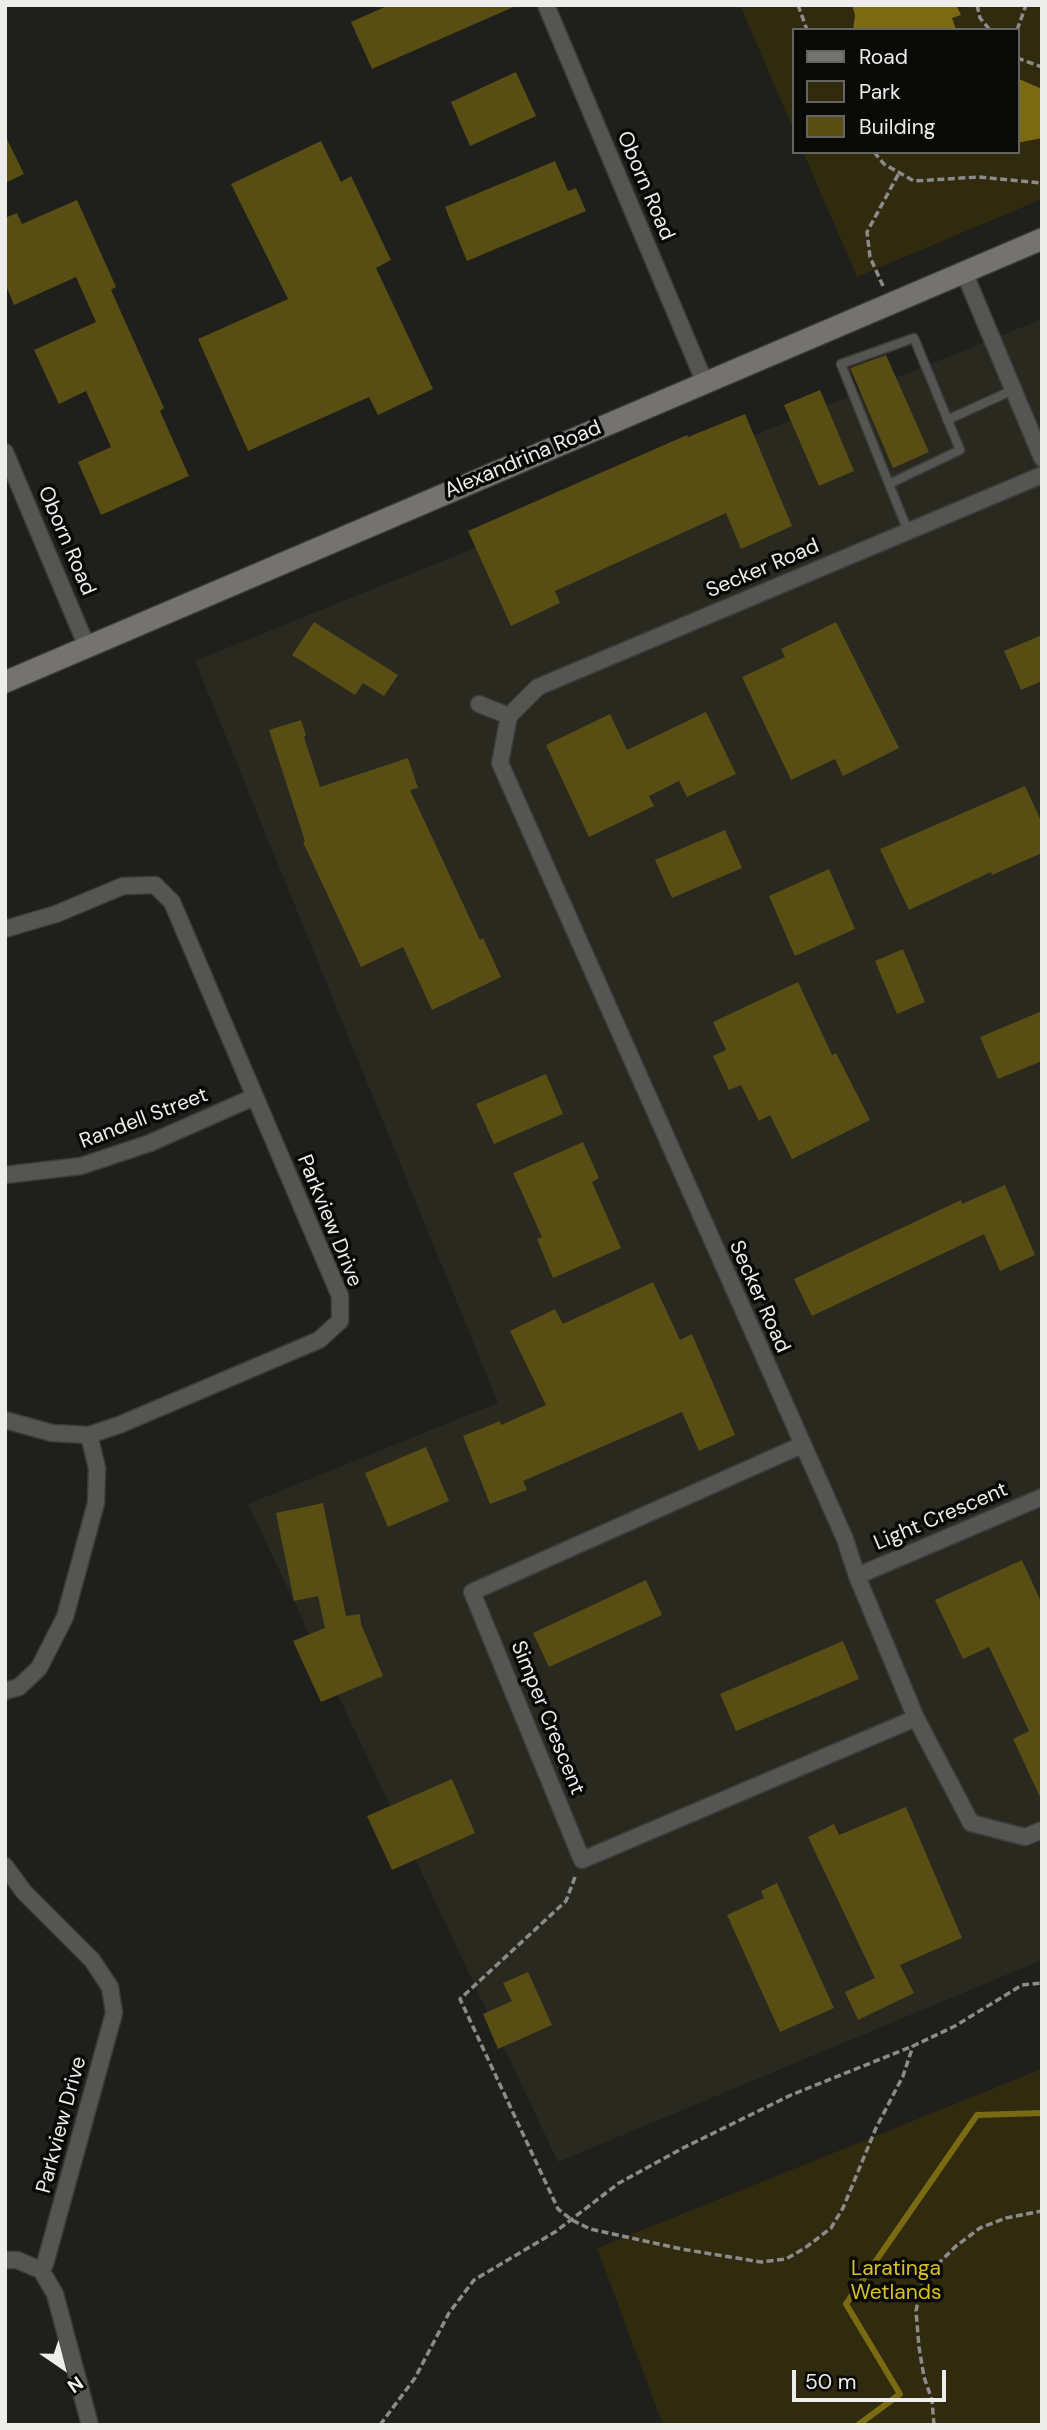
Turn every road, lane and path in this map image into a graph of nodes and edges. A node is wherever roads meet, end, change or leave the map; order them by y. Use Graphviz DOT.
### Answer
graph roads {
  1 [pos="546,5"];
  2 [pos="798,5"];
  3 [pos="976,5"];
  4 [pos="1026,5"];
  5 [pos="806,28"];
  6 [pos="988,28"];
  7 [pos="1018,28"];
  8 [pos="1019,59"];
  9 [pos="1042,67"];
  10 [pos="876,154"];
  11 [pos="899,173"];
  12 [pos="1042,183"];
  13 [pos="1042,239"];
  14 [pos="964,272"];
  15 [pos="891,304"];
  16 [pos="705,383"];
  17 [pos="1013,390"];
  18 [pos="947,420"];
  19 [pos="5,452"];
  20 [pos="1042,458"];
  21 [pos="1042,475"];
  22 [pos="889,484"];
  23 [pos="908,531"];
  24 [pos="87,647"];
  25 [pos="5,682"];
  26 [pos="479,704"];
  27 [pos="509,716"];
  28 [pos="5,929"];
  29 [pos="254,1097"];
  30 [pos="5,1175"];
  31 [pos="5,1420"];
  32 [pos="89,1435"];
  33 [pos="802,1446"];
  34 [pos="1042,1497"];
  35 [pos="857,1576"];
  36 [pos="5,1691"];
  37 [pos="916,1718"];
  38 [pos="1042,1830"];
  39 [pos="582,1860"];
  40 [pos="5,1866"];
  41 [pos="1042,1983"];
  42 [pos="913,2046"];
  43 [pos="1042,2212"];
  44 [pos="572,2220"];
  45 [pos="5,2260"];
  46 [pos="41,2270"];
  47 [pos="90,2425"];
  48 [pos="380,2425"];
  49 [pos="934,2425"];
  1 -- 16 [label="street, Oborn Road"];
  2 -- 5 [label="path"];
  3 -- 6 [label="path"];
  4 -- 7 [label="path"];
  8 -- 9 [label="path"];
  10 -- 11 [label="path"];
  11 -- 12 [label="path"];
  11 -- 15 [label="path"];
  13 -- 14 [label="main road, Alexandrina Road"];
  14 -- 15 [label="main road, Alexandrina Road"];
  14 -- 17 [label="street"];
  15 -- 16 [label="main road, Alexandrina Road"];
  16 -- 24 [label="main road, Alexandrina Road"];
  17 -- 18 [label="lane"];
  17 -- 20 [label="street"];
  18 -- 22 [label="lane"];
  18 -- 22 [label="lane"];
  19 -- 24 [label="street, Oborn Road"];
  21 -- 23 [label="street, Secker Road"];
  22 -- 23 [label="lane"];
  23 -- 27 [label="street, Secker Road"];
  24 -- 25 [label="main road, Alexandrina Road"];
  26 -- 27 [label="street"];
  27 -- 33 [label="street, Secker Road"];
  28 -- 29 [label="street, Parkview Drive"];
  29 -- 30 [label="street, Randell Street"];
  29 -- 32 [label="street, Parkview Drive"];
  31 -- 32 [label="street"];
  32 -- 36 [label="street"];
  33 -- 35 [label="street, Secker Road"];
  33 -- 39 [label="street, Simper Crescent"];
  34 -- 35 [label="street, Light Crescent"];
  35 -- 37 [label="street, Secker Road"];
  37 -- 38 [label="street, Secker Road"];
  37 -- 39 [label="street"];
  39 -- 44 [label="path"];
  40 -- 46 [label="street, Parkview Drive"];
  41 -- 42 [label="path"];
  42 -- 44 [label="path"];
  42 -- 44 [label="path"];
  43 -- 49 [label="path"];
  44 -- 48 [label="path"];
  45 -- 46 [label="street"];
  46 -- 47 [label="street"];
}
